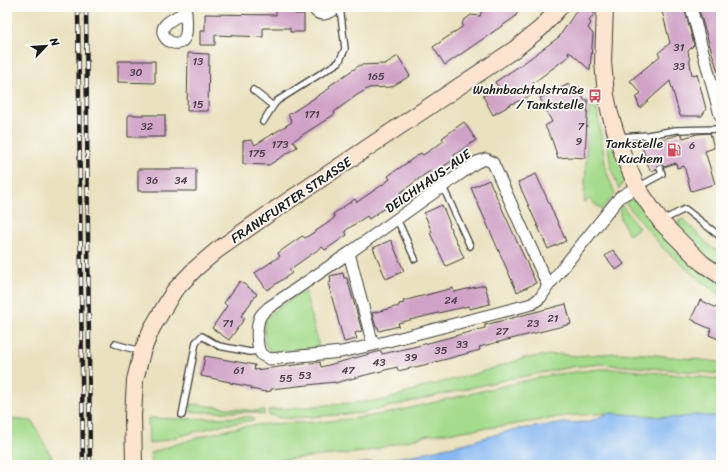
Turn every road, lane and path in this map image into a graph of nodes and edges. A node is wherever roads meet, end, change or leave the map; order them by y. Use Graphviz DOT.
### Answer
graph roads {
  1 [pos="313,7"];
  2 [pos="339,7"];
  3 [pos="560,7"];
  4 [pos="605,7"];
  5 [pos="691,7"];
  6 [pos="253,90"];
  7 [pos="273,106"];
  8 [pos="720,115"];
  9 [pos="263,122"];
  10 [pos="721,132"];
  11 [pos="648,135"];
  12 [pos="617,137"];
  13 [pos="651,143"];
  14 [pos="660,168"];
  15 [pos="443,187"];
  16 [pos="638,187"];
  17 [pos="397,219"];
  18 [pos="661,222"];
  19 [pos="721,237"];
  20 [pos="470,246"];
  21 [pos="349,253"];
  22 [pos="415,259"];
  23 [pos="721,276"];
  24 [pos="548,286"];
  25 [pos="115,344"];
  26 [pos="373,345"];
  27 [pos="259,351"];
  28 [pos="142,352"];
  29 [pos="182,415"];
  30 [pos="134,465"];
  1 -- 2 [label="street"];
  2 -- 7 [label="lane"];
  3 -- 28 [label="main road, FRANKFURTER STRASSE"];
  4 -- 12 [label="main road"];
  5 -- 8 [label="street"];
  6 -- 7 [label="lane"];
  7 -- 9 [label="lane"];
  10 -- 11 [label="lane"];
  11 -- 12 [label="lane"];
  11 -- 13 [label="lane"];
  12 -- 16 [label="main road"];
  14 -- 16 [label="lane"];
  15 -- 17 [label="street, DEICHHAUS-AUE"];
  15 -- 20 [label="lane"];
  15 -- 24 [label="street, DEICHHAUS-AUE"];
  16 -- 18 [label="main road"];
  16 -- 24 [label="street"];
  17 -- 21 [label="street, DEICHHAUS-AUE"];
  17 -- 22 [label="lane"];
  18 -- 19 [label="lane"];
  18 -- 23 [label="main road"];
  21 -- 26 [label="street"];
  21 -- 27 [label="street, DEICHHAUS-AUE"];
  24 -- 26 [label="street"];
  25 -- 28 [label="lane"];
  26 -- 27 [label="street"];
  27 -- 29 [label="lane"];
  28 -- 30 [label="main road, FRANKFURTER STRASSE"];
}
